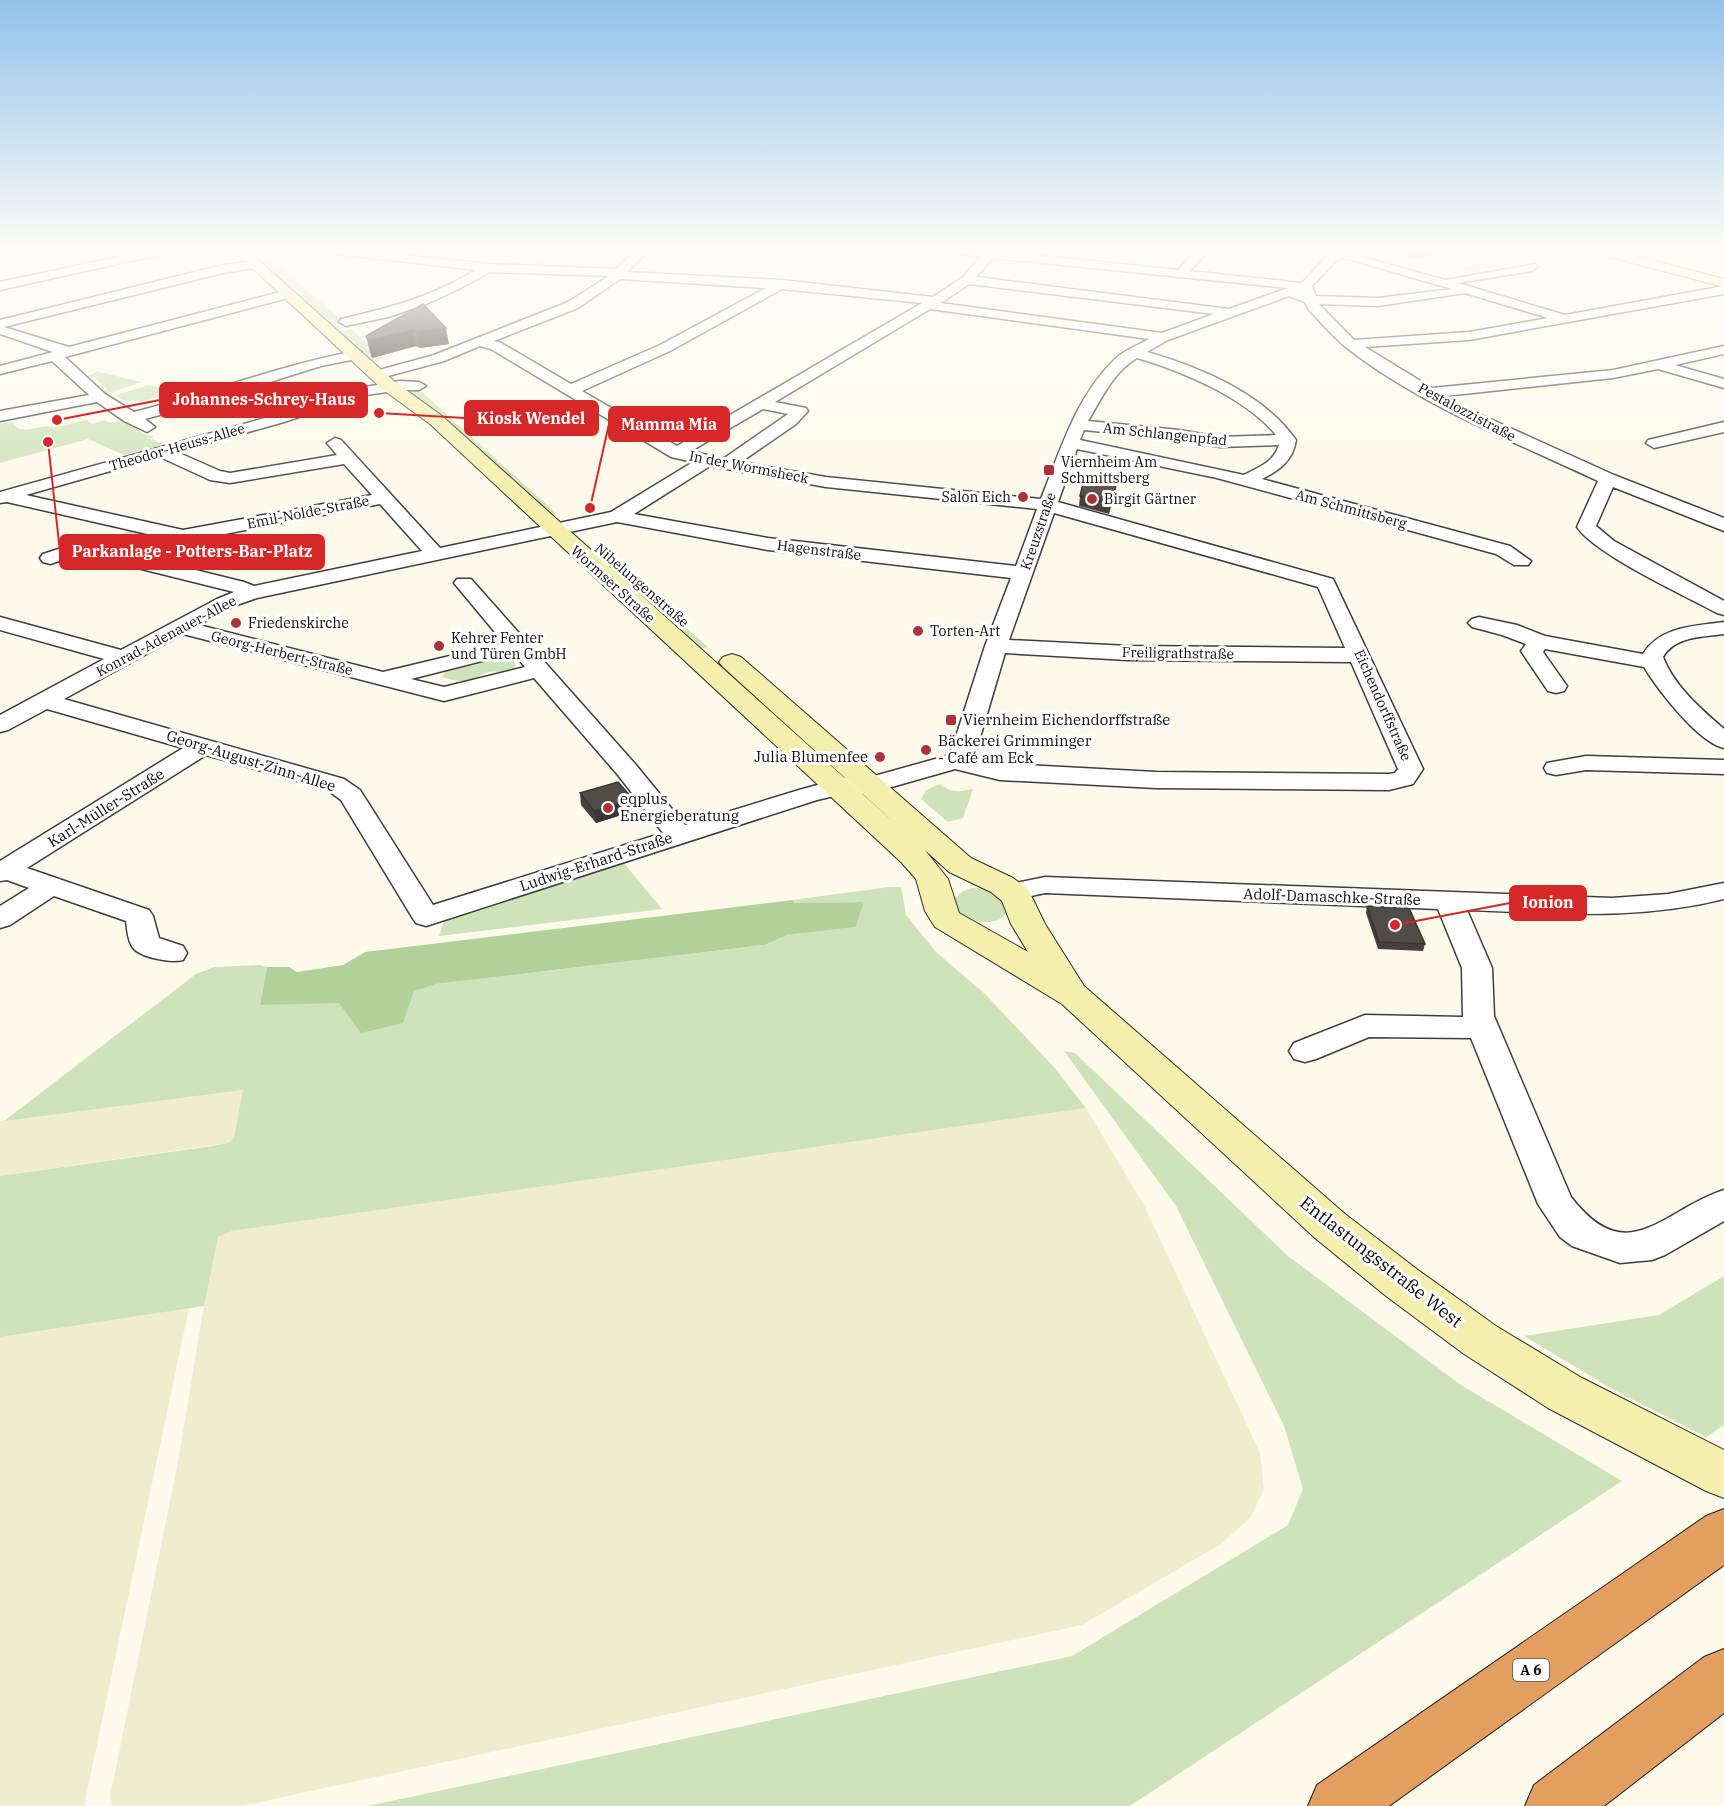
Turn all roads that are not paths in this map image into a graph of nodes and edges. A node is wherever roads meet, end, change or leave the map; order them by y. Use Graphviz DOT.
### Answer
graph roads {
  1 [pos="10,333"];
  2 [pos="140,333"];
  3 [pos="332,333"];
  4 [pos="359,333"];
  5 [pos="500,333"];
  6 [pos="692,333"];
  7 [pos="880,333"];
  8 [pos="1138,333"];
  9 [pos="1174,333"];
  10 [pos="1339,333"];
  11 [pos="1484,333"];
  12 [pos="362,336"];
  13 [pos="1163,337"];
  14 [pos="32,341"];
  15 [pos="479,342"];
  16 [pos="1351,344"];
  17 [pos="0,348"];
  18 [pos="1724,350"];
  19 [pos="1133,352"];
  20 [pos="62,354"];
  21 [pos="356,355"];
  22 [pos="1659,365"];
  23 [pos="0,370"];
  24 [pos="403,372"];
  25 [pos="378,376"];
  26 [pos="1724,384"];
  27 [pos="571,390"];
  28 [pos="1430,393"];
  29 [pos="100,397"];
  30 [pos="760,404"];
  31 [pos="0,416"];
  32 [pos="130,418"];
  33 [pos="1078,425"];
  34 [pos="1724,428"];
  35 [pos="333,440"];
  36 [pos="1288,440"];
  37 [pos="1220,442"];
  38 [pos="1071,443"];
  39 [pos="1654,443"];
  40 [pos="180,446"];
  41 [pos="161,451"];
  42 [pos="677,453"];
  43 [pos="348,458"];
  44 [pos="707,461"];
  45 [pos="726,465"];
  46 [pos="1178,465"];
  47 [pos="1608,479"];
  48 [pos="1247,480"];
  49 [pos="3,497"];
  50 [pos="383,498"];
  51 [pos="1047,505"];
  52 [pos="616,516"];
  53 [pos="137,525"];
  54 [pos="1724,525"];
  55 [pos="563,527"];
  56 [pos="183,536"];
  57 [pos="83,549"];
  58 [pos="434,553"];
  59 [pos="50,558"];
  60 [pos="132,561"];
  61 [pos="1521,561"];
  62 [pos="1024,573"];
  63 [pos="464,583"];
  64 [pos="251,593"];
  65 [pos="1724,609"];
  66 [pos="0,623"];
  67 [pos="1479,623"];
  68 [pos="182,627"];
  69 [pos="1724,628"];
  70 [pos="1540,642"];
  71 [pos="517,646"];
  72 [pos="996,646"];
  73 [pos="1360,655"];
  74 [pos="123,658"];
  75 [pos="1653,662"];
  76 [pos="538,670"];
  77 [pos="383,679"];
  78 [pos="1556,686"];
  79 [pos="45,700"];
  80 [pos="0,725"];
  81 [pos="1724,741"];
  82 [pos="205,745"];
  83 [pos="956,761"];
  84 [pos="1724,767"];
  85 [pos="1556,768"];
  86 [pos="870,785"];
  87 [pos="837,788"];
  88 [pos="680,835"];
  89 [pos="3,871"];
  90 [pos="51,886"];
  91 [pos="1724,891"];
  92 [pos="1008,895"];
  93 [pos="938,898"];
  94 [pos="1449,902"];
  95 [pos="426,917"];
  96 [pos="0,919"];
  97 [pos="968,931"];
  98 [pos="172,953"];
  99 [pos="1075,996"];
  100 [pos="1483,1028"];
  101 [pos="1305,1051"];
  102 [pos="1724,1204"];
  103 [pos="1724,1475"];
  104 [pos="1724,1534"];
  105 [pos="1724,1677"];
  106 [pos="1338,1806"];
  107 [pos="1555,1806"];
  1 -- 14 [label="street"];
  2 -- 20 [label="street"];
  3 -- 21 [label="street, Wormser Straße"];
  4 -- 12 [label="street"];
  5 -- 15 [label="street"];
  6 -- 27 [label="street"];
  7 -- 30 [label="street"];
  8 -- 13 [label="street"];
  9 -- 13 [label="street, Kreuzstraße"];
  10 -- 16 [label="street, Pestalozzistraße"];
  11 -- 16 [label="street"];
  13 -- 19 [label="street, Kreuzstraße"];
  14 -- 17 [label="street"];
  14 -- 20 [label="street"];
  15 -- 24 [label="street"];
  15 -- 27 [label="street, In der Wormsheck"];
  16 -- 28 [label="street, Pestalozzistraße"];
  18 -- 22 [label="street"];
  19 -- 33 [label="street, Kreuzstraße"];
  19 -- 36 [label="street"];
  20 -- 23 [label="street"];
  20 -- 29 [label="street"];
  21 -- 25 [label="street, Wormser Straße"];
  21 -- 32 [label="street"];
  22 -- 26 [label="street"];
  22 -- 28 [label="street"];
  24 -- 25 [label="street"];
  24 -- 25 [label="street"];
  24 -- 55 [label="street, Nibelungenstraße"];
  25 -- 40 [label="street, Theodor-Heuss-Allee"];
  25 -- 55 [label="street, Wormser Straße"];
  27 -- 42 [label="street, In der Wormsheck"];
  28 -- 47 [label="street, Pestalozzistraße"];
  29 -- 31 [label="street"];
  29 -- 32 [label="street"];
  30 -- 42 [label="street"];
  30 -- 45 [label="street"];
  32 -- 40 [label="street"];
  33 -- 37 [label="street, Am Schlangenpfad"];
  33 -- 38 [label="street, Kreuzstraße"];
  34 -- 39 [label="street"];
  35 -- 43 [label="street"];
  36 -- 37 [label="street, Am Schlangenpfad"];
  36 -- 48 [label="street"];
  37 -- 46 [label="street"];
  38 -- 46 [label="street, Am Schmittsberg"];
  38 -- 51 [label="street, Kreuzstraße"];
  40 -- 41 [label="street, Theodor-Heuss-Allee"];
  41 -- 43 [label="street"];
  41 -- 49 [label="street, Theodor-Heuss-Allee"];
  42 -- 44 [label="street, In der Wormsheck"];
  43 -- 50 [label="street"];
  44 -- 45 [label="street, In der Wormsheck"];
  44 -- 52 [label="street"];
  45 -- 51 [label="street, In der Wormsheck"];
  46 -- 48 [label="street, Am Schmittsberg"];
  47 -- 54 [label="street, Pestalozzistraße"];
  47 -- 65 [label="street"];
  48 -- 61 [label="street, Am Schmittsberg"];
  49 -- 53 [label="street"];
  50 -- 56 [label="street, Emil-Nolde-Straße"];
  50 -- 58 [label="street"];
  51 -- 62 [label="street, Kreuzstraße"];
  51 -- 73 [label="street, Eichendorffstraße"];
  52 -- 55 [label="street, Konrad-Adenauer-Allee"];
  52 -- 62 [label="street, Hagenstraße"];
  53 -- 56 [label="street"];
  53 -- 57 [label="street"];
  55 -- 58 [label="street, Konrad-Adenauer-Allee"];
  55 -- 86 [label="street, Nibelungenstraße"];
  55 -- 87 [label="street, Wormser Straße"];
  56 -- 60 [label="street, Emil-Nolde-Straße"];
  57 -- 59 [label="street"];
  57 -- 60 [label="street"];
  58 -- 64 [label="street, Konrad-Adenauer-Allee"];
  60 -- 64 [label="street"];
  62 -- 72 [label="street, Kreuzstraße"];
  63 -- 71 [label="street"];
  64 -- 68 [label="street, Konrad-Adenauer-Allee"];
  66 -- 74 [label="street"];
  67 -- 70 [label="street"];
  68 -- 74 [label="street, Konrad-Adenauer-Allee"];
  68 -- 77 [label="street, Georg-Herbert-Straße"];
  69 -- 75 [label="street"];
  70 -- 75 [label="street"];
  70 -- 78 [label="street"];
  71 -- 76 [label="street"];
  71 -- 77 [label="street, Georg-Herbert-Straße"];
  72 -- 73 [label="street, Freiligrathstraße"];
  72 -- 83 [label="street, Kreuzstraße"];
  73 -- 83 [label="street, Eichendorffstraße"];
  74 -- 79 [label="street, Konrad-Adenauer-Allee"];
  75 -- 81 [label="street"];
  76 -- 77 [label="street, Georg-Herbert-Straße"];
  76 -- 88 [label="street"];
  79 -- 80 [label="street, Konrad-Adenauer-Allee"];
  79 -- 82 [label="street, Georg-August-Zinn-Allee"];
  82 -- 89 [label="street, Karl-Müller-Straße"];
  82 -- 95 [label="street, Georg-August-Zinn-Allee"];
  83 -- 86 [label="street"];
  84 -- 85 [label="street"];
  86 -- 87 [label="street, Ludwig-Erhard-Straße"];
  86 -- 92 [label="street, Nibelungenstraße"];
  87 -- 88 [label="street, Ludwig-Erhard-Straße"];
  87 -- 93 [label="street, Wormser Straße"];
  88 -- 95 [label="street, Ludwig-Erhard-Straße"];
  89 -- 90 [label="street, Karl-Müller-Straße"];
  90 -- 96 [label="street"];
  90 -- 98 [label="street, Karl-Müller-Straße"];
  91 -- 94 [label="street, Adolf-Damaschke-Straße"];
  92 -- 93 [label="street"];
  92 -- 94 [label="street, Adolf-Damaschke-Straße"];
  92 -- 97 [label="street"];
  92 -- 99 [label="street, Entlastungsstraße West"];
  93 -- 97 [label="street, Wormser Straße"];
  94 -- 100 [label="street"];
  97 -- 99 [label="street, Entlastungsstraße West"];
  99 -- 103 [label="street, Entlastungsstraße West"];
  100 -- 101 [label="street"];
  100 -- 102 [label="street"];
  104 -- 106 [label="highway, A 6"];
  105 -- 107 [label="highway"];
}
